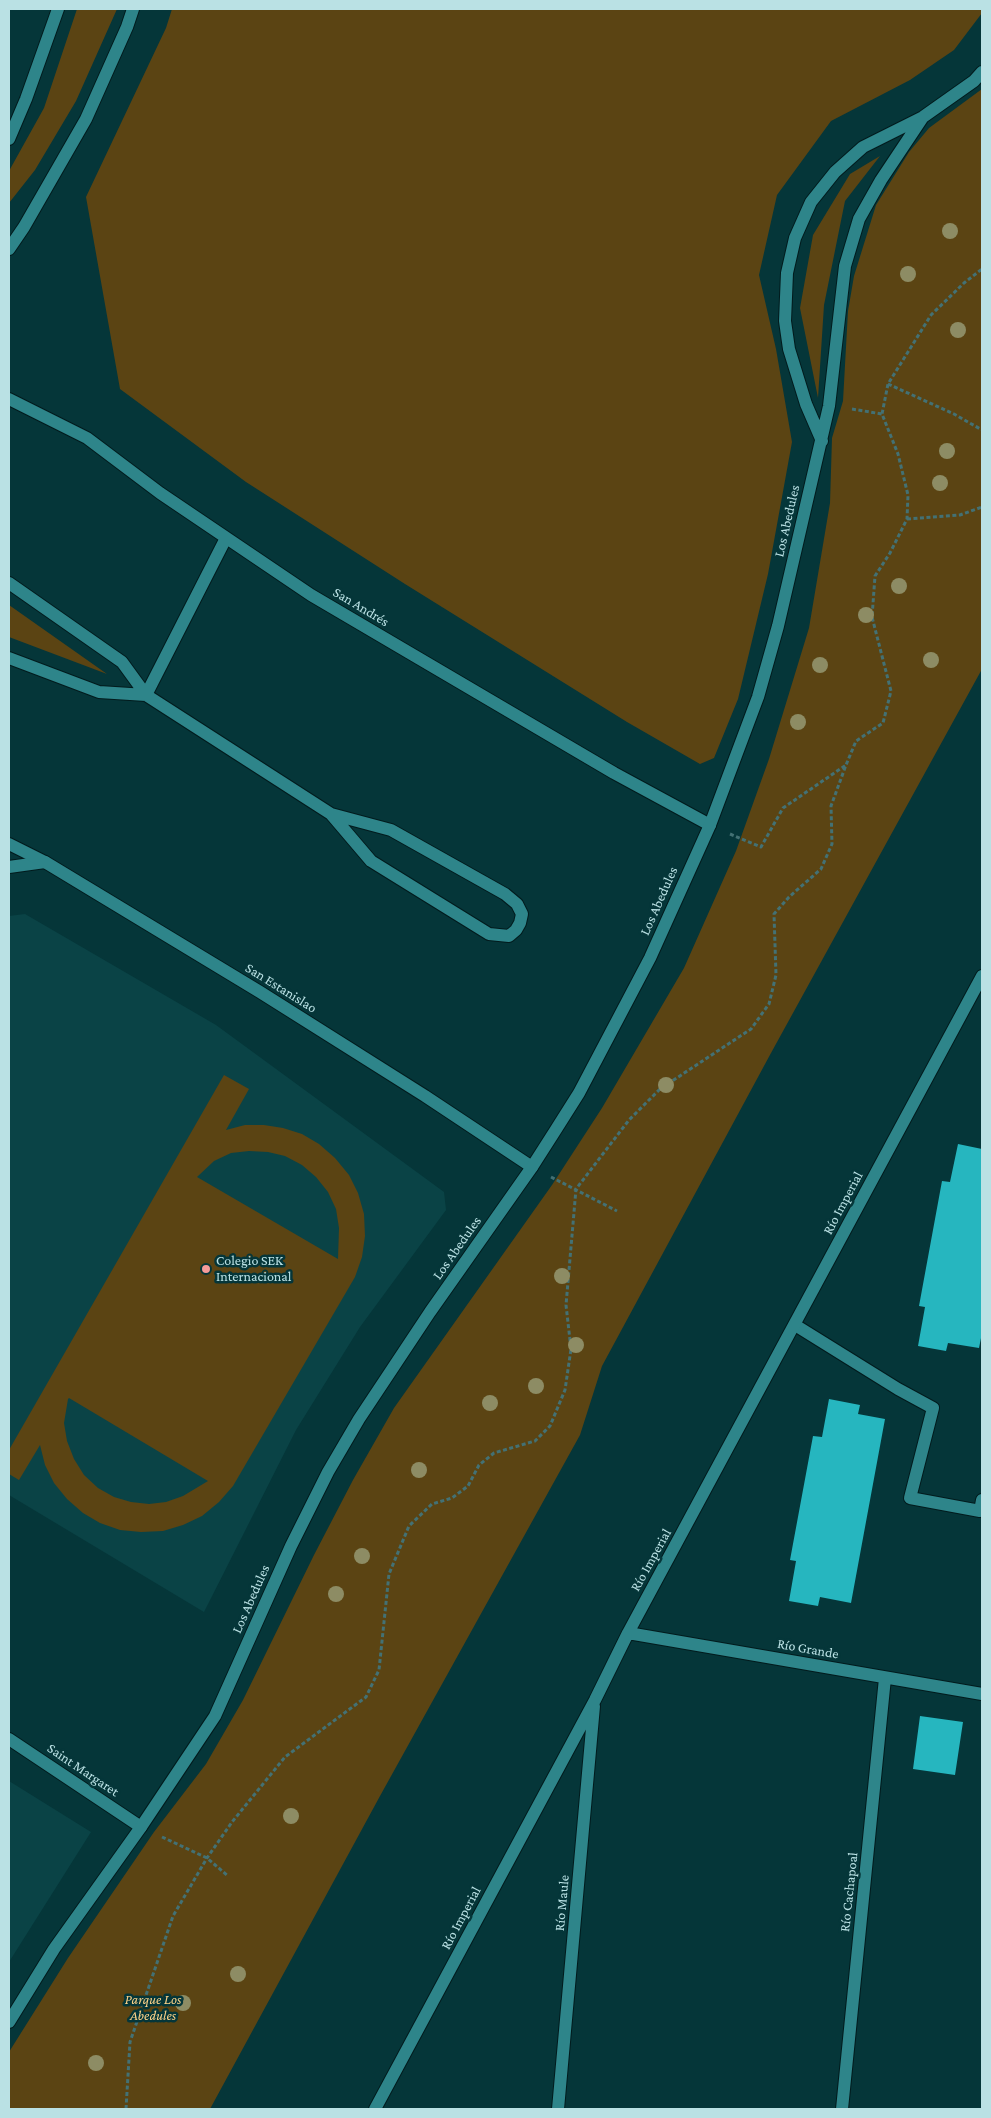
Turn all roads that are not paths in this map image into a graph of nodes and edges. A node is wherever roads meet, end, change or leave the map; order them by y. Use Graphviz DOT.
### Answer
graph roads {
  1 [pos="58,9"];
  2 [pos="133,9"];
  3 [pos="982,72"];
  4 [pos="923,118"];
  5 [pos="9,139"];
  6 [pos="9,249"];
  7 [pos="9,399"];
  8 [pos="822,441"];
  9 [pos="226,538"];
  10 [pos="9,583"];
  11 [pos="9,658"];
  12 [pos="146,695"];
  13 [pos="331,814"];
  14 [pos="710,824"];
  15 [pos="9,844"];
  16 [pos="45,862"];
  17 [pos="9,867"];
  18 [pos="982,976"];
  19 [pos="532,1167"];
  20 [pos="795,1325"];
  21 [pos="982,1500"];
  22 [pos="628,1633"];
  23 [pos="885,1678"];
  24 [pos="982,1694"];
  25 [pos="595,1700"];
  26 [pos="9,1740"];
  27 [pos="141,1827"];
  28 [pos="9,2022"];
  29 [pos="375,2109"];
  30 [pos="558,2109"];
  31 [pos="842,2109"];
  1 -- 5 [label="street"];
  2 -- 6 [label="street"];
  3 -- 4 [label="street, Los Abedules"];
  4 -- 8 [label="street, Los Abedules"];
  4 -- 8 [label="street, Los Abedules"];
  7 -- 9 [label="street, San Andrés"];
  8 -- 14 [label="street, Los Abedules"];
  9 -- 12 [label="street"];
  9 -- 14 [label="street, San Andrés"];
  10 -- 12 [label="street"];
  11 -- 12 [label="street"];
  12 -- 13 [label="street"];
  13 -- 13 [label="street"];
  14 -- 19 [label="street, Los Abedules"];
  15 -- 16 [label="street, San Estanislao"];
  16 -- 17 [label="street"];
  16 -- 19 [label="street, San Estanislao"];
  18 -- 20 [label="street, Río Imperial"];
  19 -- 27 [label="street, Los Abedules"];
  20 -- 21 [label="street"];
  20 -- 22 [label="street, Río Imperial"];
  22 -- 23 [label="street, Río Grande"];
  22 -- 25 [label="street, Río Imperial"];
  23 -- 24 [label="street, Río Grande"];
  23 -- 31 [label="street, Río Cachapoal"];
  25 -- 29 [label="street, Río Imperial"];
  25 -- 30 [label="street, Río Maule"];
  26 -- 27 [label="street, Saint Margaret"];
  27 -- 28 [label="street, Los Abedules"];
}
